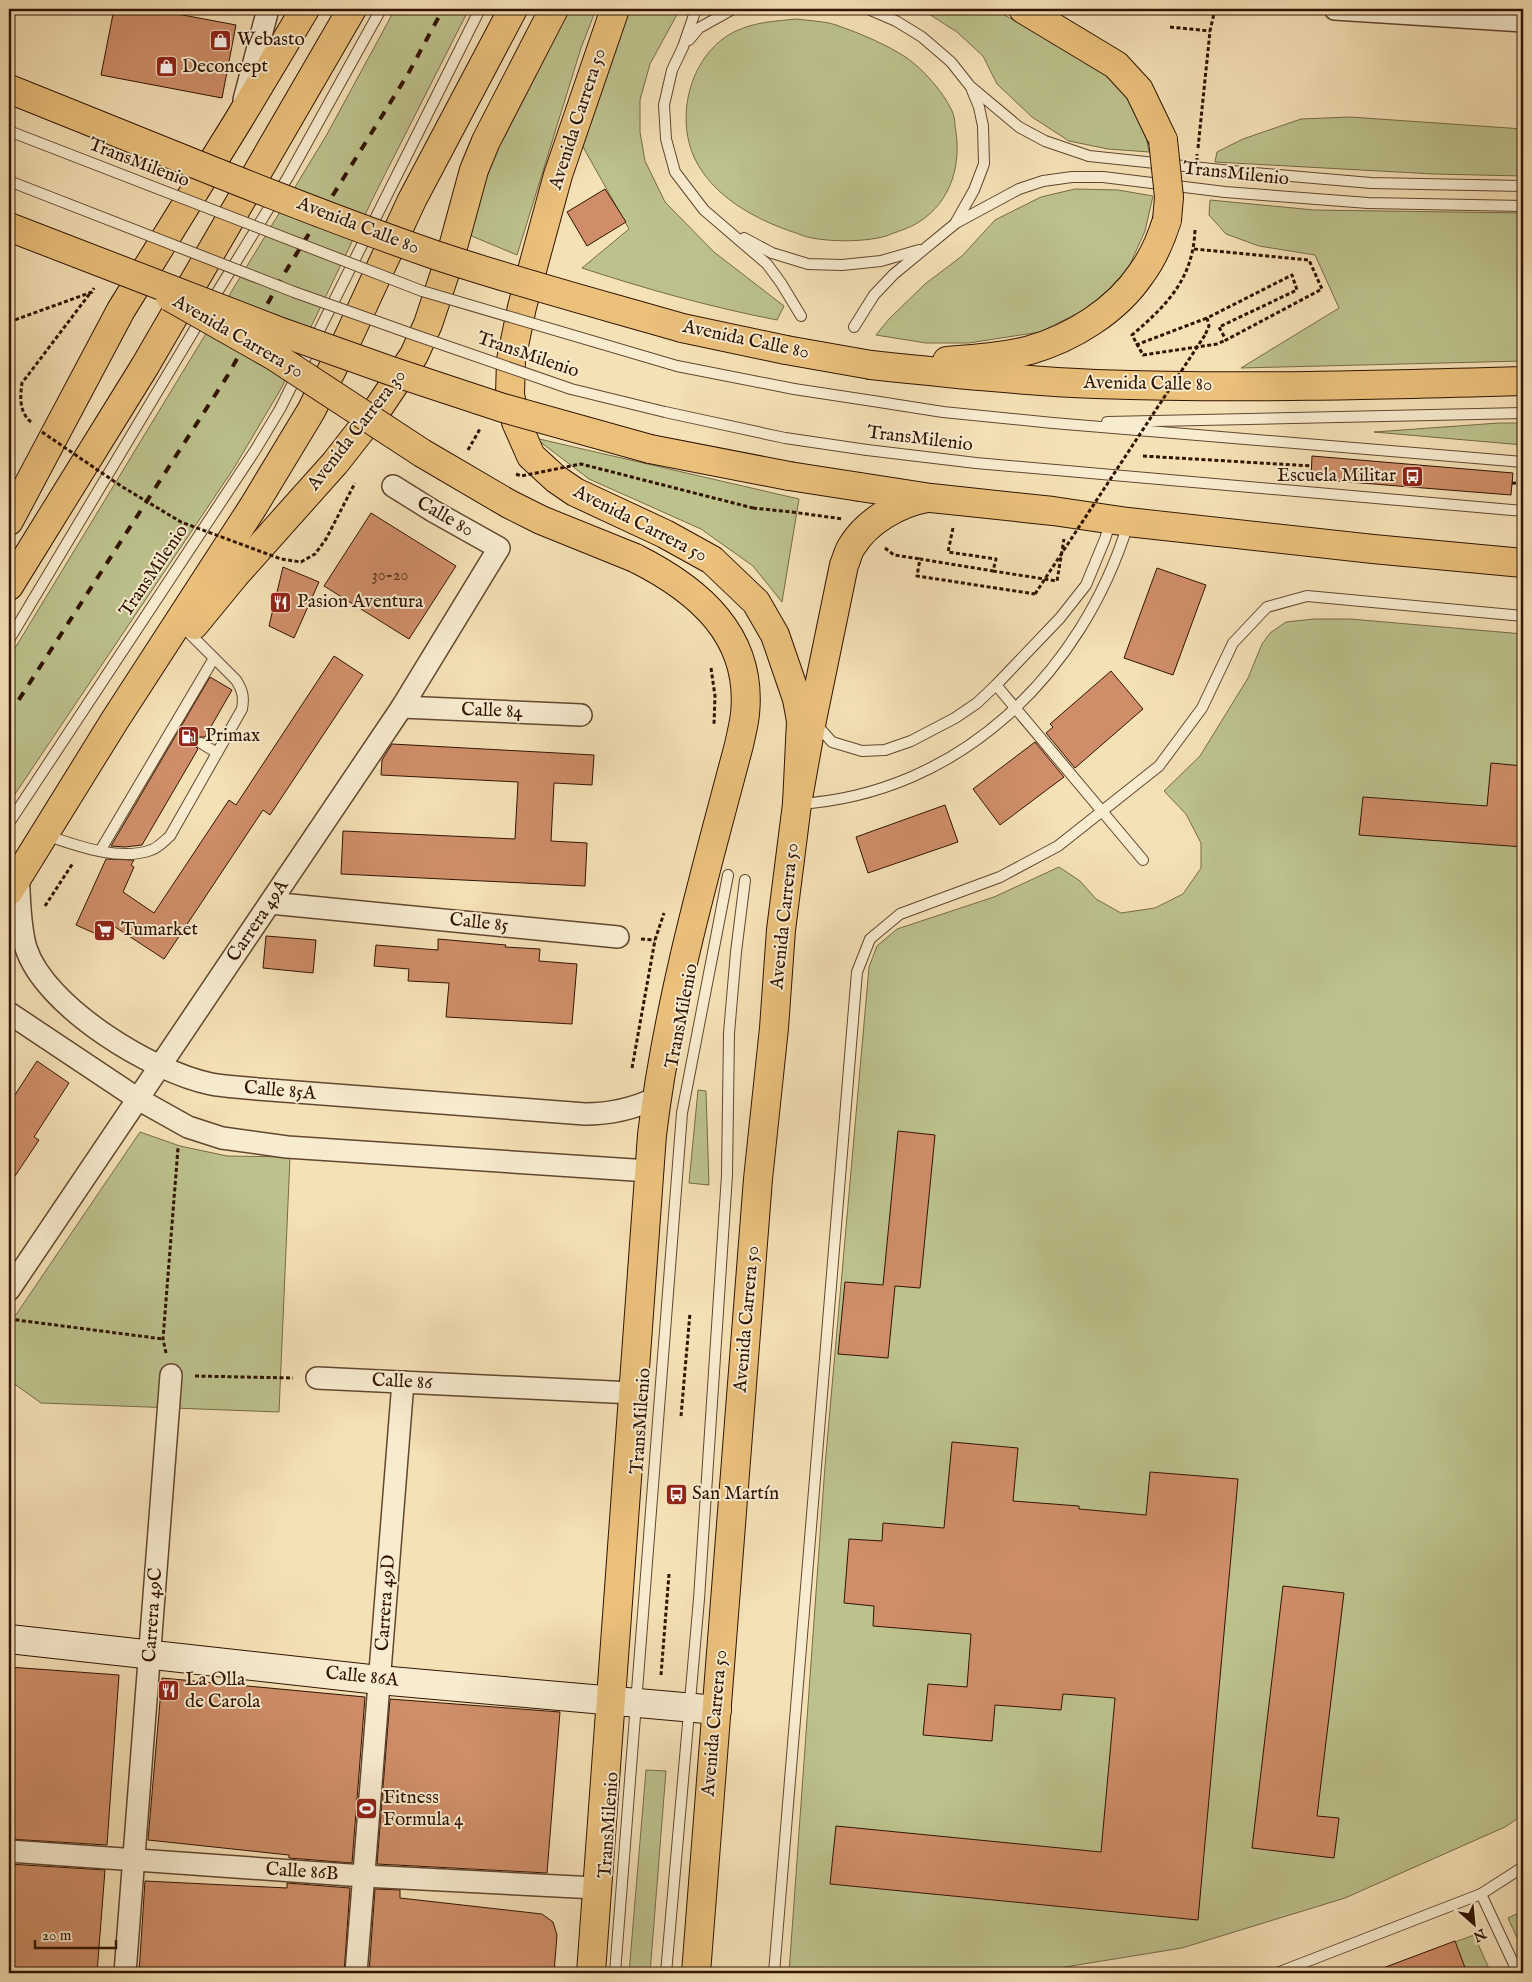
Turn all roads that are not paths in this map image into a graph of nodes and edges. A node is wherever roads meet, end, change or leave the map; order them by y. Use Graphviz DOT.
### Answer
graph roads {
  1 [pos="268,9"];
  2 [pos="305,9"];
  3 [pos="352,9"];
  4 [pos="381,9"];
  5 [pos="480,9"];
  6 [pos="512,9"];
  7 [pos="554,9"];
  8 [pos="615,9"];
  9 [pos="696,9"];
  10 [pos="733,9"];
  11 [pos="868,9"];
  12 [pos="1023,9"];
  13 [pos="1335,9"];
  14 [pos="1520,17"];
  15 [pos="683,47"];
  16 [pos="970,86"];
  17 [pos="9,90"];
  18 [pos="238,121"];
  19 [pos="9,131"];
  20 [pos="9,181"];
  21 [pos="1523,186"];
  22 [pos="1523,206"];
  23 [pos="956,223"];
  24 [pos="9,227"];
  25 [pos="732,232"];
  26 [pos="924,248"];
  27 [pos="123,270"];
  28 [pos="801,316"];
  29 [pos="854,327"];
  30 [pos="870,365"];
  31 [pos="1523,381"];
  32 [pos="1523,413"];
  33 [pos="1053,423"];
  34 [pos="1523,462"];
  35 [pos="393,486"];
  36 [pos="931,498"];
  37 [pos="1523,510"];
  38 [pos="9,521"];
  39 [pos="1120,521"];
  40 [pos="499,548"];
  41 [pos="1523,563"];
  42 [pos="9,586"];
  43 [pos="1523,616"];
  44 [pos="183,627"];
  45 [pos="9,640"];
  46 [pos="214,658"];
  47 [pos="996,685"];
  48 [pos="402,707"];
  49 [pos="1016,708"];
  50 [pos="804,710"];
  51 [pos="581,715"];
  52 [pos="201,743"];
  53 [pos="217,753"];
  54 [pos="797,804"];
  55 [pos="1102,811"];
  56 [pos="9,823"];
  57 [pos="44,835"];
  58 [pos="100,851"];
  59 [pos="1143,860"];
  60 [pos="728,875"];
  61 [pos="746,880"];
  62 [pos="14,883"];
  63 [pos="270,903"];
  64 [pos="618,937"];
  65 [pos="9,1013"];
  66 [pos="160,1066"];
  67 [pos="656,1098"];
  68 [pos="138,1099"];
  69 [pos="650,1171"];
  70 [pos="9,1290"];
  71 [pos="171,1375"];
  72 [pos="318,1378"];
  73 [pos="403,1382"];
  74 [pos="633,1393"];
  75 [pos="9,1639"];
  76 [pos="150,1653"];
  77 [pos="379,1680"];
  78 [pos="624,1701"];
  79 [pos="689,1708"];
  80 [pos="716,1710"];
  81 [pos="9,1851"];
  82 [pos="134,1861"];
  83 [pos="1523,1867"];
  84 [pos="364,1876"];
  85 [pos="596,1888"];
  86 [pos="1481,1894"];
  87 [pos="125,1973"];
  88 [pos="356,1973"];
  89 [pos="591,1973"];
  90 [pos="615,1973"];
  91 [pos="666,1973"];
  92 [pos="696,1973"];
  93 [pos="774,1973"];
  94 [pos="1277,1973"];
  95 [pos="1518,1973"];
  1 -- 18 [label="street"];
  2 -- 18 [label="main road"];
  3 -- 42 [label="main road"];
  4 -- 45 [label="lane"];
  5 -- 56 [label="lane, TransMilenio"];
  6 -- 44 [label="main road, Avenida Carrera 30"];
  7 -- 44 [label="main road, Avenida Carrera 30"];
  8 -- 50 [label="main road, Avenida Carrera 50"];
  9 -- 15 [label="lane, TransMilenio"];
  10 -- 15 [label="lane, TransMilenio"];
  11 -- 16 [label="lane, TransMilenio"];
  12 -- 30 [label="main road, bridge"];
  13 -- 14 [label="street"];
  15 -- 25 [label="lane, TransMilenio"];
  16 -- 21 [label="lane, TransMilenio"];
  16 -- 23 [label="lane, TransMilenio"];
  17 -- 30 [label="main road, Avenida Calle 80, bridge"];
  18 -- 38 [label="main road"];
  19 -- 33 [label="lane, TransMilenio, bridge"];
  20 -- 37 [label="lane, TransMilenio, bridge"];
  22 -- 23 [label="lane, TransMilenio"];
  23 -- 26 [label="lane, TransMilenio"];
  24 -- 27 [label="main road, bridge"];
  25 -- 26 [label="lane, TransMilenio"];
  25 -- 28 [label="lane, TransMilenio"];
  26 -- 29 [label="lane, TransMilenio"];
  27 -- 36 [label="main road, bridge"];
  27 -- 67 [label="main road, Avenida Carrera 50, bridge"];
  30 -- 31 [label="main road, Avenida Calle 80"];
  32 -- 33 [label="lane, TransMilenio"];
  33 -- 34 [label="lane, TransMilenio"];
  35 -- 40 [label="street, Calle 80"];
  36 -- 39 [label="main road"];
  36 -- 50 [label="main road, Avenida Carrera 50"];
  39 -- 41 [label="main road"];
  39 -- 47 [label="lane"];
  39 -- 49 [label="lane"];
  40 -- 48 [label="street, Carrera 49A"];
  43 -- 55 [label="lane"];
  44 -- 46 [label="lane"];
  44 -- 57 [label="main road, Avenida Carrera 30"];
  46 -- 53 [label="lane"];
  46 -- 58 [label="lane"];
  47 -- 49 [label="lane"];
  47 -- 50 [label="lane"];
  48 -- 51 [label="street, Calle 84"];
  48 -- 63 [label="street, Carrera 49A"];
  49 -- 54 [label="lane"];
  49 -- 55 [label="lane"];
  50 -- 54 [label="main road, Avenida Carrera 50"];
  52 -- 53 [label="lane"];
  53 -- 58 [label="lane"];
  54 -- 80 [label="main road, Avenida Carrera 50"];
  55 -- 59 [label="lane"];
  55 -- 93 [label="lane"];
  57 -- 58 [label="lane"];
  57 -- 62 [label="main road, Avenida Carrera 30"];
  60 -- 78 [label="lane, TransMilenio"];
  61 -- 79 [label="lane"];
  62 -- 66 [label="street, Calle 85A"];
  63 -- 64 [label="street, Calle 85"];
  63 -- 66 [label="street, Carrera 49A"];
  65 -- 68 [label="street"];
  66 -- 67 [label="street, Calle 85A"];
  66 -- 68 [label="street, Carrera 49A"];
  67 -- 69 [label="main road, Avenida Carrera 50"];
  68 -- 69 [label="street"];
  68 -- 70 [label="street, Carrera 49A"];
  69 -- 74 [label="main road, Avenida Carrera 50"];
  71 -- 76 [label="street, Carrera 49C"];
  72 -- 73 [label="street, Calle 86"];
  73 -- 74 [label="street, Calle 86"];
  73 -- 77 [label="street, Carrera 49D"];
  74 -- 78 [label="main road, Avenida Carrera 50"];
  75 -- 76 [label="street, Calle 86A"];
  76 -- 77 [label="street, Calle 86A"];
  76 -- 82 [label="street, Carrera 49C"];
  77 -- 78 [label="street, Calle 86A"];
  77 -- 84 [label="street, Carrera 49D"];
  78 -- 79 [label="street, Calle 86A"];
  78 -- 85 [label="main road, Avenida Carrera 50"];
  78 -- 90 [label="lane, TransMilenio"];
  79 -- 80 [label="street, Calle 86A"];
  79 -- 91 [label="lane"];
  80 -- 92 [label="main road, Avenida Carrera 50"];
  81 -- 82 [label="street, Calle 86B"];
  82 -- 84 [label="street, Calle 86B"];
  82 -- 87 [label="street, Carrera 49C"];
  83 -- 86 [label="lane"];
  84 -- 85 [label="street, Calle 86B"];
  84 -- 88 [label="street, Carrera 49D"];
  85 -- 89 [label="main road, Avenida Carrera 50"];
  86 -- 94 [label="lane"];
  86 -- 95 [label="lane"];
}
